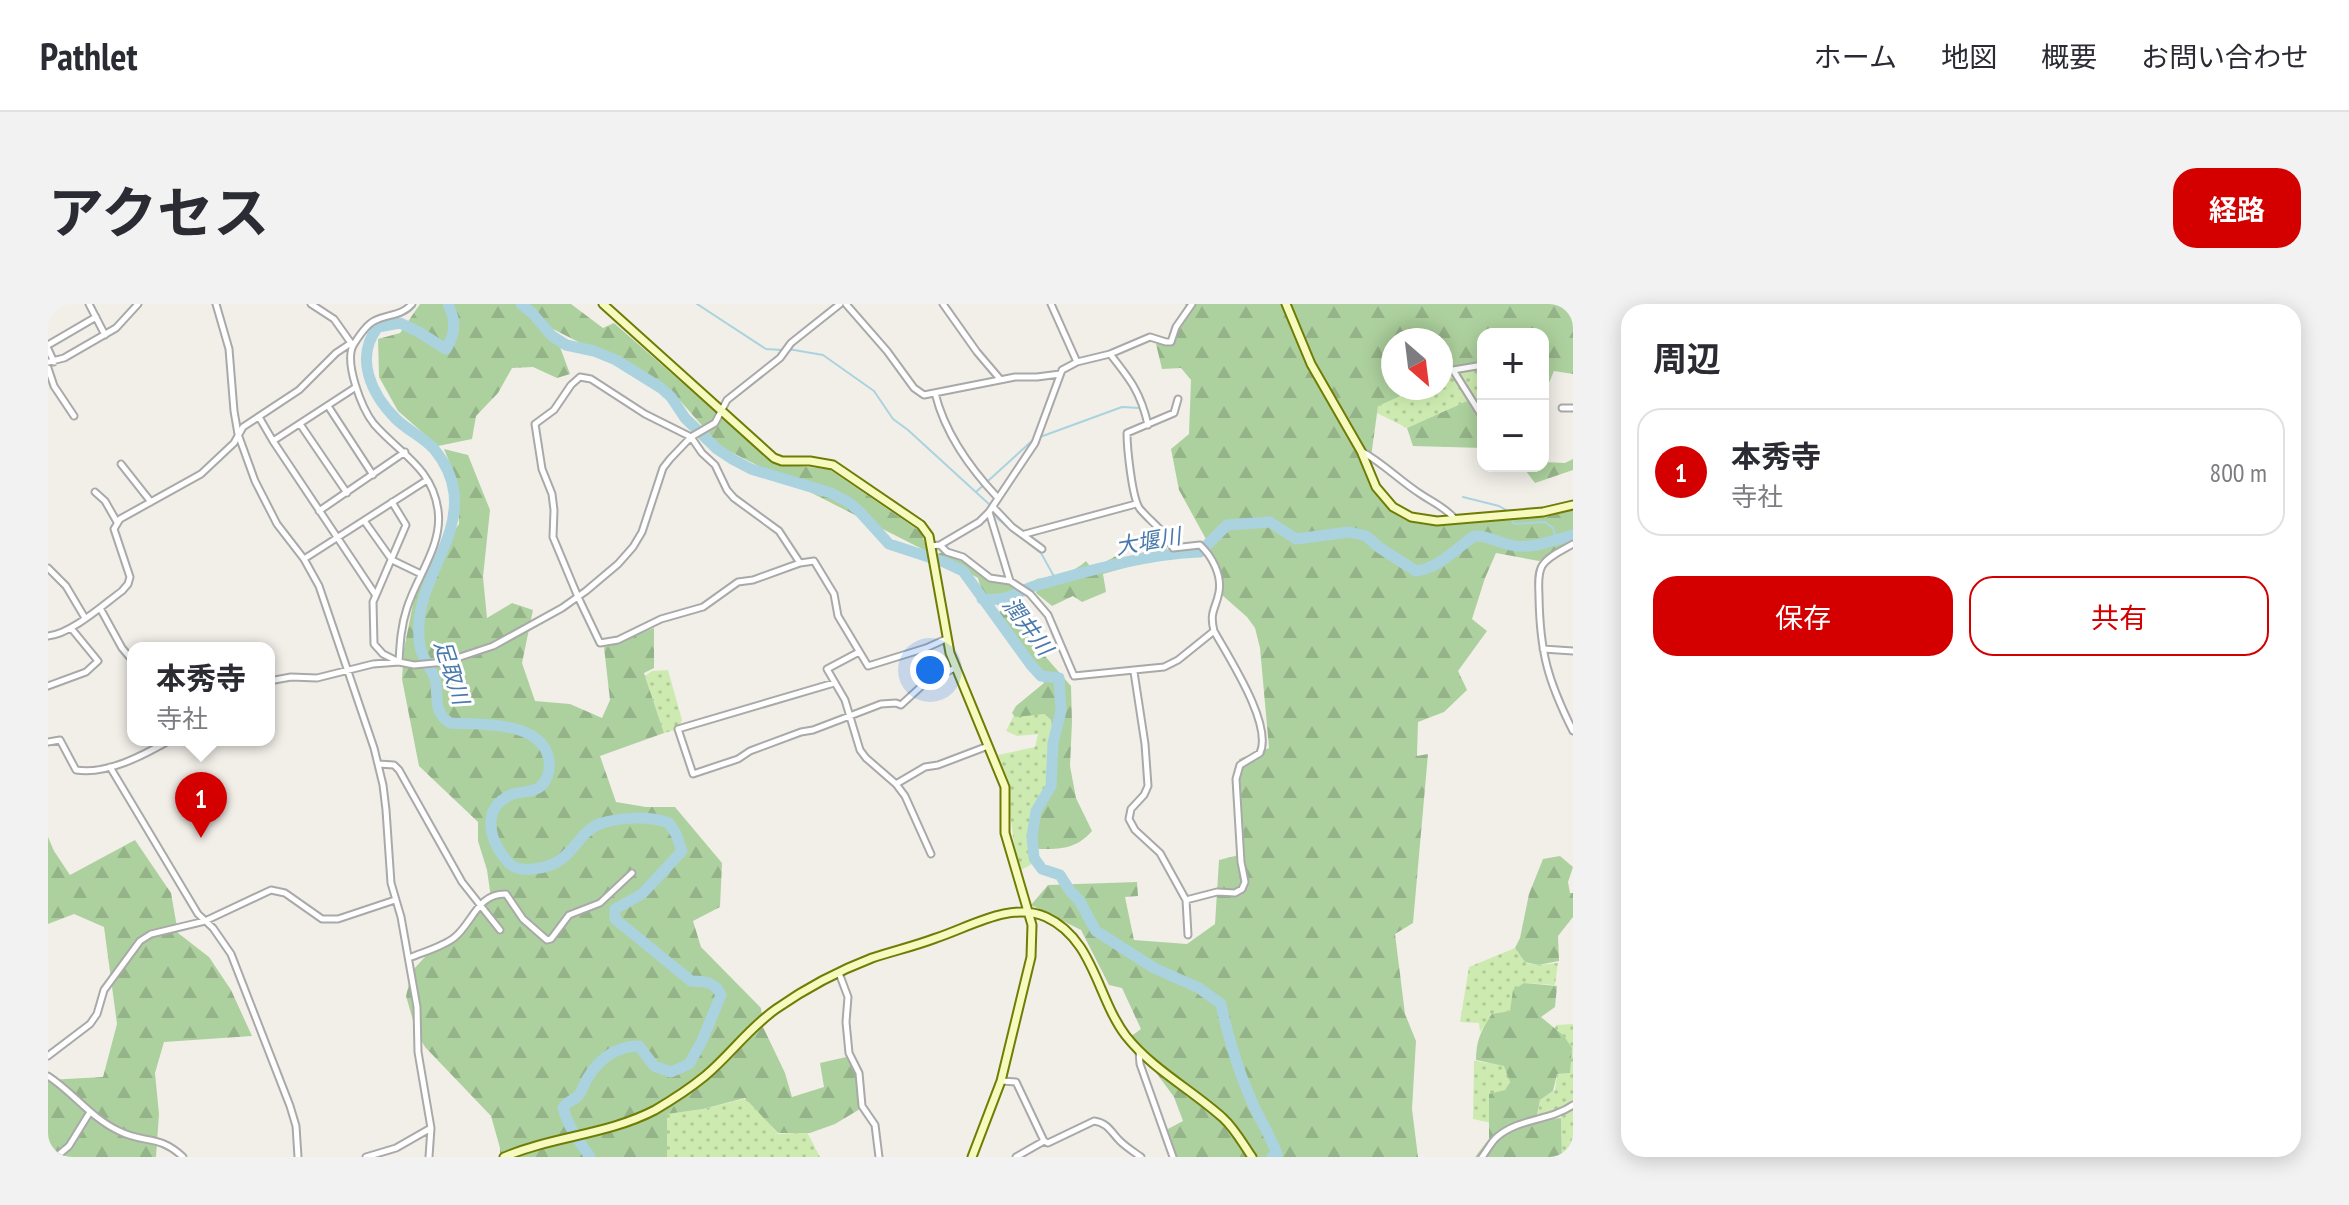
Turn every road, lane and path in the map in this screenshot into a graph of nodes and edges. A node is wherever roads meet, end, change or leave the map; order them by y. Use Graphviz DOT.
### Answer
graph roads {
  1 [pos="89,304"];
  2 [pos="138,304"];
  3 [pos="216,304"];
  4 [pos="311,304"];
  5 [pos="412,304"];
  6 [pos="603,304"];
  7 [pos="843,304"];
  8 [pos="943,304"];
  9 [pos="1051,304"];
  10 [pos="1192,304"];
  11 [pos="1286,304"];
  12 [pos="96,317"];
  13 [pos="105,335"];
  14 [pos="351,345"];
  15 [pos="48,347"];
  16 [pos="1110,354"];
  17 [pos="1077,362"];
  18 [pos="50,364"];
  19 [pos="1477,366"];
  20 [pos="1060,374"];
  21 [pos="1000,379"];
  22 [pos="356,387"];
  23 [pos="935,393"];
  24 [pos="1178,399"];
  25 [pos="328,406"];
  26 [pos="1477,408"];
  27 [pos="1562,408"];
  28 [pos="1573,408"];
  29 [pos="721,410"];
  30 [pos="74,416"];
  31 [pos="259,417"];
  32 [pos="300,424"];
  33 [pos="1148,426"];
  34 [pos="238,434"];
  35 [pos="692,436"];
  36 [pos="273,441"];
  37 [pos="1361,451"];
  38 [pos="405,452"];
  39 [pos="121,464"];
  40 [pos="373,475"];
  41 [pos="427,480"];
  42 [pos="95,492"];
  43 [pos="347,493"];
  44 [pos="998,498"];
  45 [pos="151,502"];
  46 [pos="392,502"];
  47 [pos="1136,504"];
  48 [pos="1573,505"];
  49 [pos="991,509"];
  50 [pos="319,511"];
  51 [pos="1455,519"];
  52 [pos="365,521"];
  53 [pos="117,522"];
  54 [pos="1025,534"];
  55 [pos="337,540"];
  56 [pos="1573,544"];
  57 [pos="934,547"];
  58 [pos="1042,549"];
  59 [pos="304,559"];
  60 [pos="392,560"];
  61 [pos="800,563"];
  62 [pos="48,568"];
  63 [pos="421,574"];
  64 [pos="1013,583"];
  65 [pos="375,595"];
  66 [pos="578,597"];
  67 [pos="100,608"];
  68 [pos="85,618"];
  69 [pos="71,628"];
  70 [pos="1214,631"];
  71 [pos="48,636"];
  72 [pos="946,639"];
  73 [pos="1543,649"];
  74 [pos="1573,651"];
  75 [pos="859,652"];
  76 [pos="127,654"];
  77 [pos="399,662"];
  78 [pos="955,668"];
  79 [pos="347,669"];
  80 [pos="1134,672"];
  81 [pos="275,680"];
  82 [pos="834,683"];
  83 [pos="48,686"];
  84 [pos="851,716"];
  85 [pos="1573,731"];
  86 [pos="48,742"];
  87 [pos="159,746"];
  88 [pos="988,746"];
  89 [pos="378,764"];
  90 [pos="110,767"];
  91 [pos="896,784"];
  92 [pos="931,854"];
  93 [pos="632,873"];
  94 [pos="395,900"];
  95 [pos="1186,900"];
  96 [pos="479,905"];
  97 [pos="1028,911"];
  98 [pos="205,921"];
  99 [pos="500,930"];
  100 [pos="1188,935"];
  101 [pos="409,958"];
  102 [pos="839,973"];
  103 [pos="1139,1050"];
  104 [pos="48,1056"];
  105 [pos="48,1076"];
  106 [pos="1001,1081"];
  107 [pos="1573,1105"];
  108 [pos="90,1112"];
  109 [pos="431,1128"];
  110 [pos="1044,1141"];
  111 [pos="56,1157"];
  112 [pos="183,1157"];
  113 [pos="298,1157"];
  114 [pos="366,1157"];
  115 [pos="429,1157"];
  116 [pos="504,1157"];
  117 [pos="879,1157"];
  118 [pos="972,1157"];
  119 [pos="1016,1157"];
  120 [pos="1141,1157"];
  121 [pos="1172,1157"];
  122 [pos="1252,1157"];
  123 [pos="1482,1157"];
  1 -- 12 [label="street"];
  2 -- 13 [label="street"];
  3 -- 34 [label="street"];
  4 -- 14 [label="street"];
  5 -- 14 [label="street"];
  6 -- 29 [label="street"];
  7 -- 23 [label="street"];
  7 -- 29 [label="street"];
  8 -- 21 [label="street"];
  9 -- 17 [label="street"];
  10 -- 16 [label="street"];
  11 -- 37 [label="street"];
  12 -- 13 [label="street"];
  12 -- 15 [label="street"];
  13 -- 18 [label="street"];
  14 -- 22 [label="street"];
  14 -- 31 [label="street"];
  15 -- 18 [label="street"];
  16 -- 17 [label="street"];
  16 -- 33 [label="street"];
  17 -- 20 [label="street"];
  18 -- 30 [label="street"];
  19 -- 26 [label="street"];
  20 -- 21 [label="street"];
  20 -- 44 [label="street"];
  21 -- 23 [label="street"];
  22 -- 25 [label="street"];
  22 -- 38 [label="street"];
  23 -- 44 [label="street"];
  24 -- 33 [label="street"];
  25 -- 32 [label="street"];
  25 -- 40 [label="street"];
  27 -- 28 [label="street"];
  29 -- 35 [label="street"];
  29 -- 57 [label="street"];
  31 -- 34 [label="street"];
  31 -- 36 [label="street"];
  32 -- 36 [label="street"];
  32 -- 43 [label="street"];
  33 -- 47 [label="street"];
  34 -- 45 [label="street"];
  34 -- 59 [label="street"];
  35 -- 61 [label="street"];
  35 -- 66 [label="street"];
  35 -- 66 [label="street"];
  36 -- 50 [label="street"];
  37 -- 51 [label="street"];
  37 -- 51 [label="street"];
  38 -- 40 [label="street"];
  38 -- 41 [label="street"];
  39 -- 45 [label="street"];
  40 -- 43 [label="street"];
  41 -- 46 [label="street"];
  41 -- 63 [label="street"];
  42 -- 53 [label="street"];
  43 -- 50 [label="street"];
  44 -- 49 [label="street"];
  45 -- 53 [label="street"];
  46 -- 52 [label="street"];
  46 -- 60 [label="street"];
  47 -- 54 [label="street"];
  47 -- 70 [label="street"];
  48 -- 51 [label="street"];
  49 -- 54 [label="street"];
  49 -- 57 [label="street"];
  49 -- 64 [label="street"];
  50 -- 55 [label="street"];
  52 -- 55 [label="street"];
  52 -- 60 [label="street"];
  53 -- 67 [label="street"];
  54 -- 58 [label="street"];
  55 -- 59 [label="street"];
  55 -- 65 [label="street"];
  56 -- 73 [label="street"];
  57 -- 64 [label="street"];
  57 -- 72 [label="street"];
  59 -- 79 [label="street"];
  60 -- 63 [label="street"];
  60 -- 65 [label="street"];
  61 -- 66 [label="street"];
  61 -- 75 [label="street"];
  62 -- 68 [label="street"];
  63 -- 77 [label="street"];
  64 -- 80 [label="street"];
  65 -- 77 [label="street"];
  66 -- 77 [label="street"];
  67 -- 68 [label="street"];
  67 -- 76 [label="street"];
  68 -- 69 [label="street"];
  69 -- 71 [label="street"];
  69 -- 83 [label="street"];
  70 -- 80 [label="street"];
  70 -- 95 [label="street"];
  72 -- 75 [label="street"];
  72 -- 78 [label="street"];
  73 -- 74 [label="street"];
  73 -- 85 [label="street"];
  75 -- 82 [label="street"];
  77 -- 79 [label="street"];
  78 -- 84 [label="street"];
  78 -- 88 [label="street"];
  79 -- 81 [label="street"];
  79 -- 89 [label="street"];
  80 -- 95 [label="street"];
  82 -- 84 [label="street"];
  82 -- 84 [label="street"];
  84 -- 91 [label="street"];
  86 -- 90 [label="street"];
  87 -- 90 [label="street"];
  88 -- 91 [label="street"];
  88 -- 97 [label="street"];
  89 -- 94 [label="street"];
  89 -- 96 [label="street"];
  90 -- 98 [label="street"];
  91 -- 92 [label="street"];
  93 -- 96 [label="street"];
  94 -- 98 [label="street"];
  94 -- 101 [label="street"];
  95 -- 100 [label="street"];
  96 -- 99 [label="street"];
  96 -- 101 [label="street"];
  97 -- 102 [label="street"];
  97 -- 103 [label="street"];
  97 -- 106 [label="street"];
  98 -- 104 [label="street"];
  98 -- 113 [label="street"];
  101 -- 109 [label="street"];
  102 -- 116 [label="street"];
  102 -- 117 [label="street"];
  103 -- 121 [label="street"];
  103 -- 122 [label="street"];
  105 -- 108 [label="street"];
  106 -- 110 [label="street"];
  106 -- 118 [label="street"];
  107 -- 123 [label="street"];
  108 -- 111 [label="street"];
  108 -- 112 [label="street"];
  109 -- 114 [label="street"];
  109 -- 115 [label="street"];
  110 -- 119 [label="street"];
  110 -- 120 [label="street"];
}
